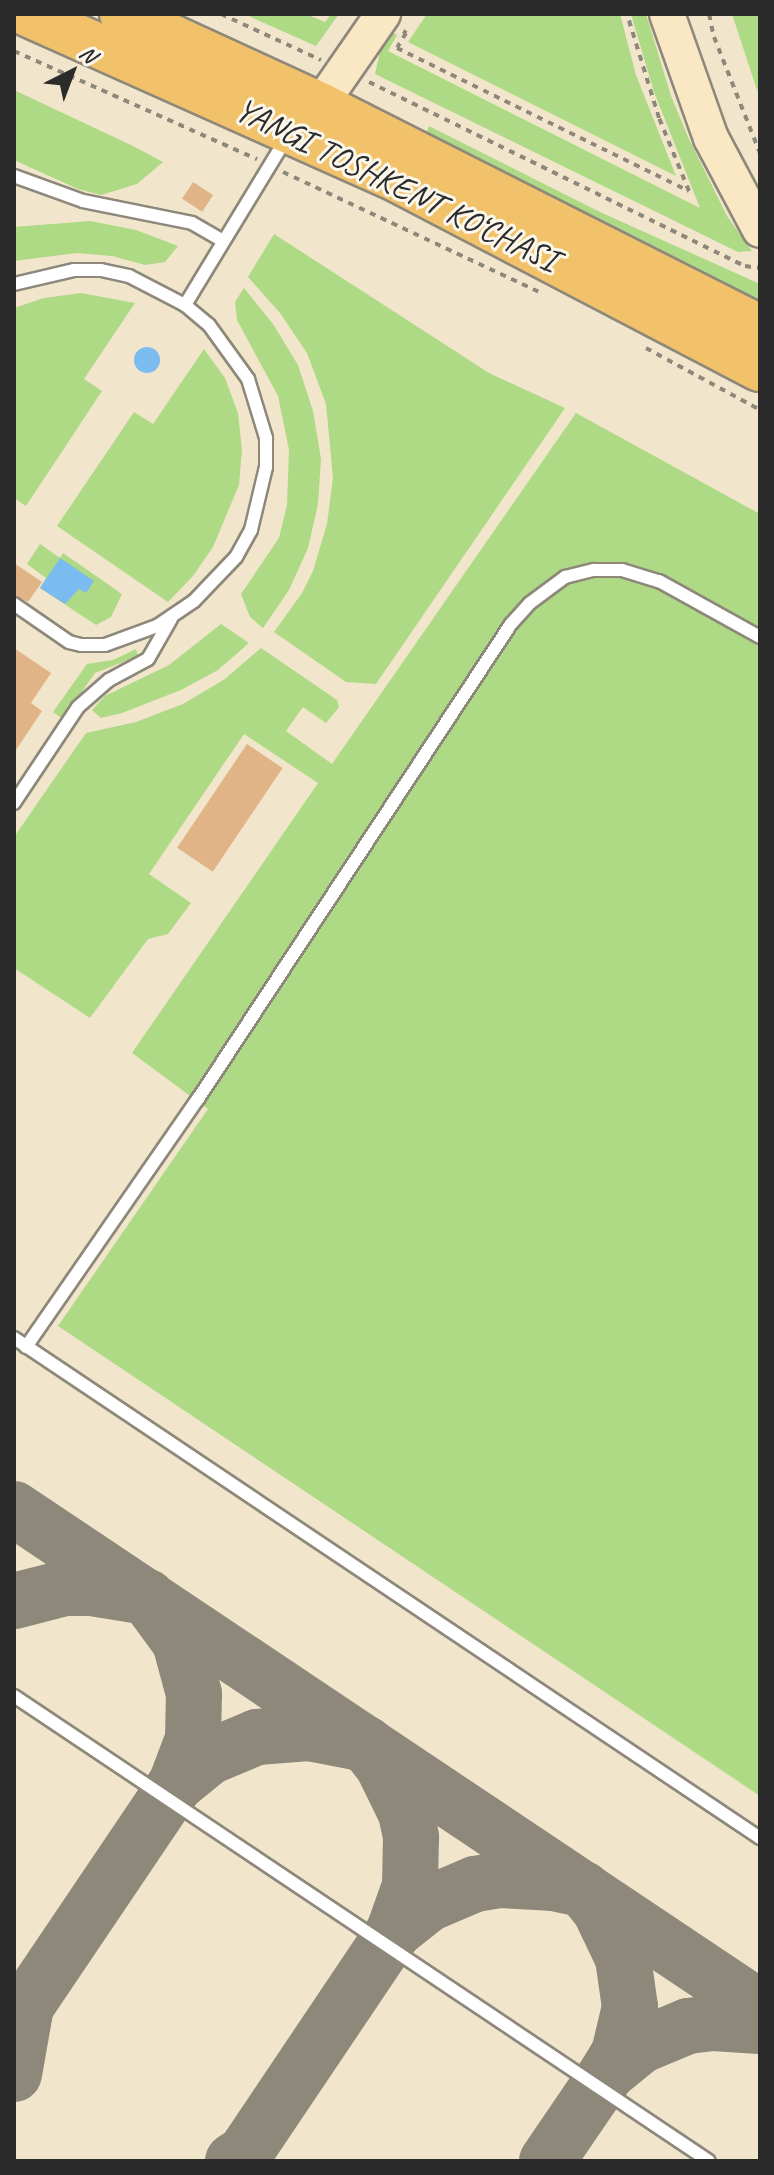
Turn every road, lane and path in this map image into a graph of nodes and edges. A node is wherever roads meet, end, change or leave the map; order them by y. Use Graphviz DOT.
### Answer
graph roads {
  1 [pos="27,14"];
  2 [pos="122,14"];
  3 [pos="221,14"];
  4 [pos="357,14"];
  5 [pos="627,14"];
  6 [pos="667,14"];
  7 [pos="709,14"];
  8 [pos="394,24"];
  9 [pos="14,51"];
  10 [pos="308,105"];
  11 [pos="760,153"];
  12 [pos="14,176"];
  13 [pos="760,230"];
  14 [pos="222,240"];
  15 [pos="760,268"];
  16 [pos="14,284"];
  17 [pos="550,297"];
  18 [pos="185,305"];
  19 [pos="760,327"];
  20 [pos="634,342"];
  21 [pos="760,369"];
  22 [pos="760,410"];
  23 [pos="14,604"];
  24 [pos="172,616"];
  25 [pos="760,637"];
  26 [pos="14,803"];
  27 [pos="14,1338"];
  28 [pos="26,1347"];
  29 [pos="14,1696"];
  30 [pos="760,1838"];
  31 [pos="709,2161"];
  1 -- 10 [label="highway, YANGI TOSHKENT KO‘CHASI"];
  2 -- 10 [label="highway, YANGI TOSHKENT KO‘CHASI"];
  3 -- 10 [label="path"];
  4 -- 10 [label="main road"];
  5 -- 8 [label="path"];
  6 -- 13 [label="main road"];
  7 -- 11 [label="path"];
  8 -- 10 [label="main road"];
  9 -- 10 [label="path"];
  10 -- 14 [label="lane"];
  10 -- 15 [label="path"];
  10 -- 17 [label="path"];
  10 -- 19 [label="highway, YANGI TOSHKENT KO‘CHASI"];
  10 -- 21 [label="highway, YANGI TOSHKENT KO‘CHASI"];
  12 -- 14 [label="lane"];
  14 -- 18 [label="lane"];
  16 -- 18 [label="lane"];
  18 -- 24 [label="lane"];
  20 -- 22 [label="path"];
  23 -- 24 [label="lane"];
  24 -- 26 [label="lane"];
  25 -- 28 [label="lane"];
  27 -- 28 [label="lane"];
  28 -- 30 [label="lane"];
  29 -- 31 [label="lane"];
}
